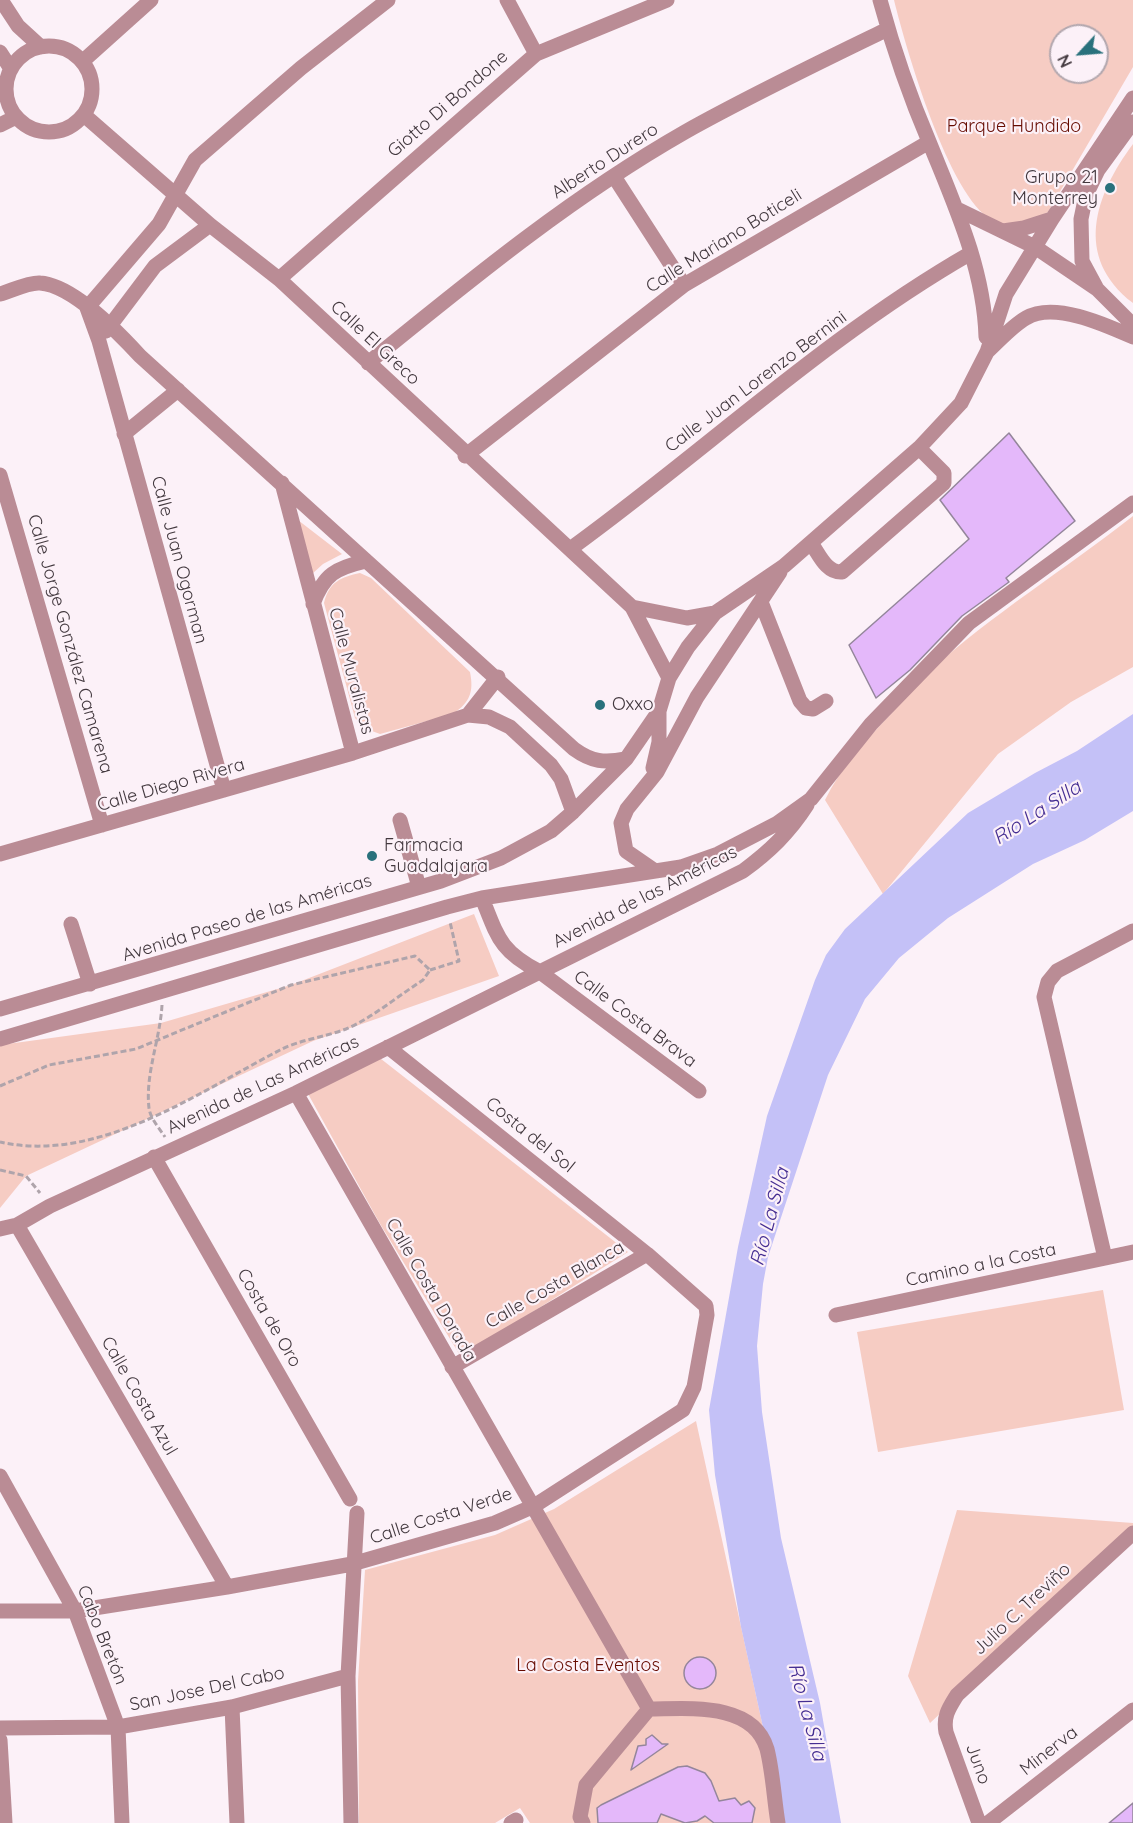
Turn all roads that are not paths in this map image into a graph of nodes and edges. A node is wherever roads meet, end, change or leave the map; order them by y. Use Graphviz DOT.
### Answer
graph roads {
  1 [pos="1,0"];
  2 [pos="151,0"];
  3 [pos="388,0"];
  4 [pos="507,0"];
  5 [pos="668,0"];
  6 [pos="880,0"];
  7 [pos="888,29"];
  8 [pos="41,46"];
  9 [pos="0,52"];
  10 [pos="536,54"];
  11 [pos="82,61"];
  12 [pos="11,69"];
  13 [pos="1133,98"];
  14 [pos="84,115"];
  15 [pos="16,117"];
  16 [pos="1133,122"];
  17 [pos="0,125"];
  18 [pos="929,141"];
  19 [pos="615,178"];
  20 [pos="175,193"];
  21 [pos="958,210"];
  22 [pos="1052,219"];
  23 [pos="210,225"];
  24 [pos="1003,231"];
  25 [pos="1035,247"];
  26 [pos="971,253"];
  27 [pos="279,279"];
  28 [pos="684,285"];
  29 [pos="1097,289"];
  30 [pos="0,294"];
  31 [pos="87,308"];
  32 [pos="110,324"];
  33 [pos="1133,325"];
  34 [pos="1133,337"];
  35 [pos="99,341"];
  36 [pos="987,352"];
  37 [pos="368,363"];
  38 [pos="178,390"];
  39 [pos="124,434"];
  40 [pos="919,448"];
  41 [pos="465,456"];
  42 [pos="0,475"];
  43 [pos="282,483"];
  44 [pos="1133,503"];
  45 [pos="811,543"];
  46 [pos="570,549"];
  47 [pos="366,561"];
  48 [pos="784,566"];
  49 [pos="761,602"];
  50 [pos="313,604"];
  51 [pos="632,607"];
  52 [pos="716,614"];
  53 [pos="498,677"];
  54 [pos="669,678"];
  55 [pos="826,701"];
  56 [pos="659,711"];
  57 [pos="468,715"];
  58 [pos="353,753"];
  59 [pos="626,759"];
  60 [pos="224,790"];
  61 [pos="644,791"];
  62 [pos="811,799"];
  63 [pos="573,812"];
  64 [pos="400,820"];
  65 [pos="102,825"];
  66 [pos="0,854"];
  67 [pos="655,871"];
  68 [pos="419,887"];
  69 [pos="482,898"];
  70 [pos="71,924"];
  71 [pos="1133,931"];
  72 [pos="540,972"];
  73 [pos="90,984"];
  74 [pos="0,1009"];
  75 [pos="0,1039"];
  76 [pos="388,1047"];
  77 [pos="699,1091"];
  78 [pos="296,1093"];
  79 [pos="154,1157"];
  80 [pos="17,1225"];
  81 [pos="0,1229"];
  82 [pos="1133,1252"];
  83 [pos="647,1254"];
  84 [pos="1105,1258"];
  85 [pos="836,1315"];
  86 [pos="452,1367"];
  87 [pos="0,1476"];
  88 [pos="350,1499"];
  89 [pos="534,1506"];
  90 [pos="357,1514"];
  91 [pos="1133,1533"];
  92 [pos="352,1564"];
  93 [pos="226,1587"];
  94 [pos="0,1611"];
  95 [pos="75,1611"];
  96 [pos="348,1676"];
  97 [pos="232,1707"];
  98 [pos="648,1709"];
  99 [pos="1133,1710"];
  100 [pos="944,1718"];
  101 [pos="118,1727"];
  102 [pos="0,1728"];
  103 [pos="0,1740"];
  104 [pos="5,1823"];
  105 [pos="122,1823"];
  106 [pos="237,1823"];
  107 [pos="351,1823"];
  108 [pos="583,1823"];
  109 [pos="778,1823"];
  110 [pos="979,1823"];
  111 [pos="988,1823"];
  1 -- 8 [label="street"];
  2 -- 11 [label="street"];
  3 -- 20 [label="street"];
  4 -- 10 [label="street"];
  5 -- 10 [label="street, Giotto Di Bondone"];
  6 -- 7 [label="street"];
  7 -- 18 [label="street"];
  7 -- 19 [label="street, Alberto Durero"];
  8 -- 11 [label="street"];
  8 -- 12 [label="street"];
  9 -- 12 [label="street"];
  10 -- 27 [label="street, Giotto Di Bondone"];
  11 -- 14 [label="street"];
  12 -- 15 [label="street"];
  13 -- 22 [label="street, Avenida Paseo de las Américas"];
  14 -- 15 [label="street"];
  14 -- 20 [label="street, Calle El Greco"];
  15 -- 17 [label="street"];
  16 -- 29 [label="street"];
  18 -- 21 [label="street"];
  18 -- 28 [label="street, Calle Mariano Boticeli"];
  19 -- 28 [label="street"];
  19 -- 37 [label="street, Alberto Durero"];
  20 -- 23 [label="street, Calle El Greco"];
  20 -- 31 [label="street"];
  21 -- 24 [label="street"];
  21 -- 26 [label="street"];
  22 -- 24 [label="street"];
  22 -- 25 [label="street, Avenida Paseo de las Américas"];
  23 -- 27 [label="street, Calle El Greco"];
  23 -- 32 [label="street"];
  24 -- 25 [label="street"];
  25 -- 29 [label="street"];
  25 -- 36 [label="street, Avenida Paseo de las Américas"];
  26 -- 36 [label="street"];
  26 -- 46 [label="street, Calle Juan Lorenzo Bernini"];
  27 -- 37 [label="street, Calle El Greco"];
  28 -- 41 [label="street, Calle Mariano Boticeli"];
  29 -- 33 [label="street"];
  30 -- 31 [label="street"];
  31 -- 32 [label="street"];
  31 -- 35 [label="street, Calle Juan Ogorman"];
  32 -- 35 [label="street"];
  32 -- 38 [label="street"];
  34 -- 36 [label="street"];
  35 -- 39 [label="street, Calle Juan Ogorman"];
  36 -- 40 [label="street, Avenida Paseo de las Américas"];
  37 -- 41 [label="street, Calle El Greco"];
  38 -- 39 [label="street"];
  38 -- 43 [label="street"];
  39 -- 60 [label="street, Calle Juan Ogorman"];
  40 -- 45 [label="street, Avenida Paseo de las Américas"];
  40 -- 45 [label="street"];
  41 -- 46 [label="street, Calle El Greco"];
  42 -- 65 [label="street, Calle Jorge González Camarena"];
  43 -- 47 [label="street"];
  43 -- 50 [label="street, Calle Muralistas"];
  44 -- 62 [label="street"];
  45 -- 48 [label="street, Avenida Paseo de las Américas"];
  46 -- 51 [label="street, Calle El Greco"];
  47 -- 50 [label="street"];
  47 -- 53 [label="street"];
  48 -- 49 [label="street"];
  48 -- 52 [label="street, Avenida Paseo de las Américas"];
  49 -- 55 [label="street"];
  49 -- 61 [label="street"];
  50 -- 58 [label="street, Calle Muralistas"];
  51 -- 52 [label="street"];
  51 -- 54 [label="street, Calle El Greco"];
  52 -- 54 [label="street, Avenida Paseo de las Américas"];
  53 -- 57 [label="street"];
  53 -- 59 [label="street"];
  54 -- 56 [label="street, Avenida Paseo de las Américas"];
  56 -- 59 [label="street, Avenida Paseo de las Américas"];
  56 -- 61 [label="street"];
  57 -- 58 [label="street, Calle Muralistas"];
  57 -- 63 [label="street, Calle Muralistas"];
  58 -- 60 [label="street, Calle Diego Rivera"];
  59 -- 63 [label="street, Avenida Paseo de las Américas"];
  60 -- 65 [label="street, Calle Diego Rivera"];
  61 -- 67 [label="street"];
  62 -- 67 [label="street"];
  62 -- 72 [label="street, Avenida de las Américas"];
  63 -- 68 [label="street, Avenida Paseo de las Américas"];
  64 -- 68 [label="street"];
  65 -- 66 [label="street, Calle Diego Rivera"];
  67 -- 69 [label="street"];
  68 -- 73 [label="street, Avenida Paseo de las Américas"];
  69 -- 72 [label="street, Calle Costa Brava"];
  69 -- 75 [label="street"];
  70 -- 73 [label="street"];
  71 -- 84 [label="street"];
  72 -- 76 [label="street, Avenida de Las Américas"];
  72 -- 77 [label="street, Calle Costa Brava"];
  73 -- 74 [label="street, Avenida Paseo de las Américas"];
  76 -- 78 [label="street, Avenida de Las Américas"];
  76 -- 83 [label="street, Costa del Sol"];
  78 -- 79 [label="street, Avenida de Las Américas"];
  78 -- 86 [label="street, Calle Costa Dorada"];
  79 -- 80 [label="street, Avenida de Las Américas"];
  79 -- 88 [label="street, Costa de Oro"];
  80 -- 81 [label="street, Avenida de Las Américas"];
  80 -- 93 [label="street, Calle Costa Azul"];
  82 -- 84 [label="street, Camino a la Costa"];
  83 -- 86 [label="street, Calle Costa Blanca"];
  83 -- 89 [label="street, Calle Costa Verde"];
  84 -- 85 [label="street, Camino a la Costa"];
  86 -- 89 [label="street, Calle Costa Dorada"];
  87 -- 95 [label="street, Cabo Bretón"];
  89 -- 92 [label="street, Calle Costa Verde"];
  89 -- 98 [label="street, Calle Costa Dorada"];
  90 -- 92 [label="street"];
  91 -- 100 [label="street, Julio C. Treviño"];
  92 -- 93 [label="street, Calle Costa Verde"];
  92 -- 96 [label="street"];
  93 -- 95 [label="street, Calle Costa Verde"];
  94 -- 95 [label="street, Calle Costa Verde"];
  95 -- 101 [label="street, Cabo Bretón"];
  96 -- 97 [label="street, San Jose Del Cabo"];
  96 -- 107 [label="street"];
  97 -- 101 [label="street, San Jose Del Cabo"];
  97 -- 106 [label="street"];
  98 -- 108 [label="street"];
  98 -- 109 [label="street"];
  99 -- 111 [label="street, Minerva"];
  100 -- 110 [label="street, Juno"];
  101 -- 102 [label="street, San Jose Del Cabo"];
  101 -- 105 [label="street, Cabo Bretón"];
  103 -- 104 [label="street"];
}
